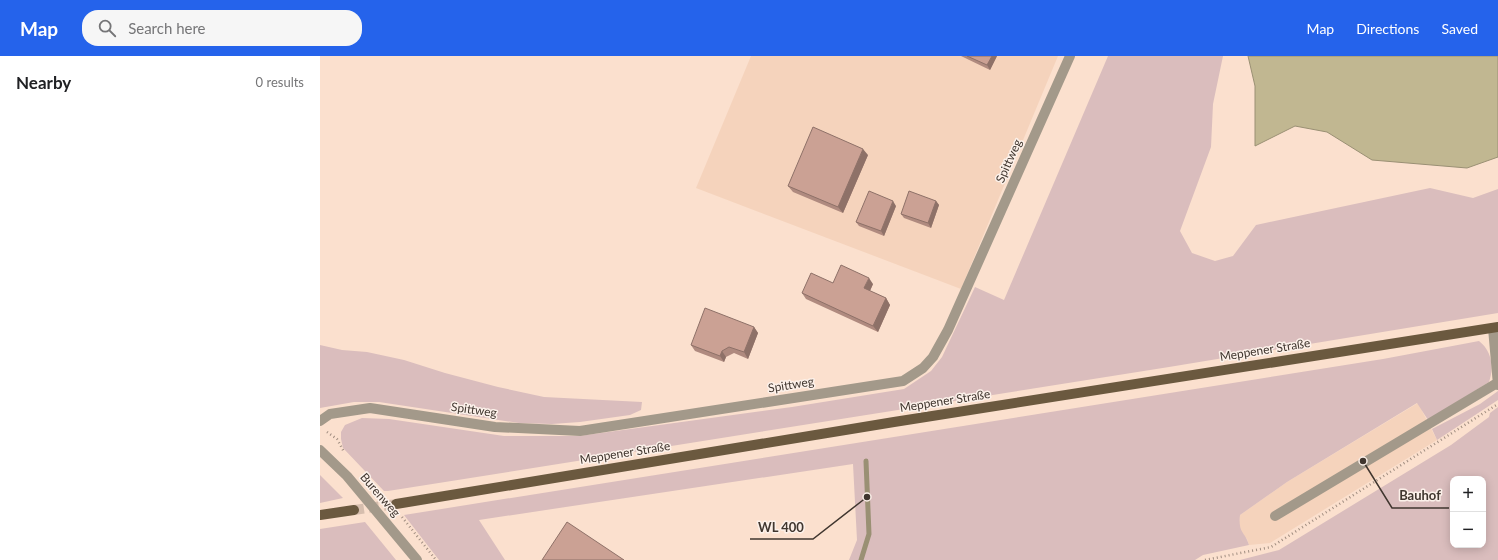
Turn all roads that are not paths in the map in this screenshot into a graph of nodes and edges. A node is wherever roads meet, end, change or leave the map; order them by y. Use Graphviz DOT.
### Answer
graph roads {
  1 [pos="1070,56"];
  2 [pos="1496,327"];
  3 [pos="1498,384"];
  4 [pos="320,421"];
  5 [pos="320,450"];
  6 [pos="396,504"];
  7 [pos="354,510"];
  8 [pos="320,515"];
  9 [pos="1275,516"];
  10 [pos="417,560"];
  1 -- 4 [label="street, Spittweg"];
  2 -- 3 [label="street"];
  2 -- 6 [label="main road, Meppener Straße"];
  3 -- 9 [label="street"];
  5 -- 10 [label="street, Burenweg"];
  7 -- 8 [label="main road"];
}
